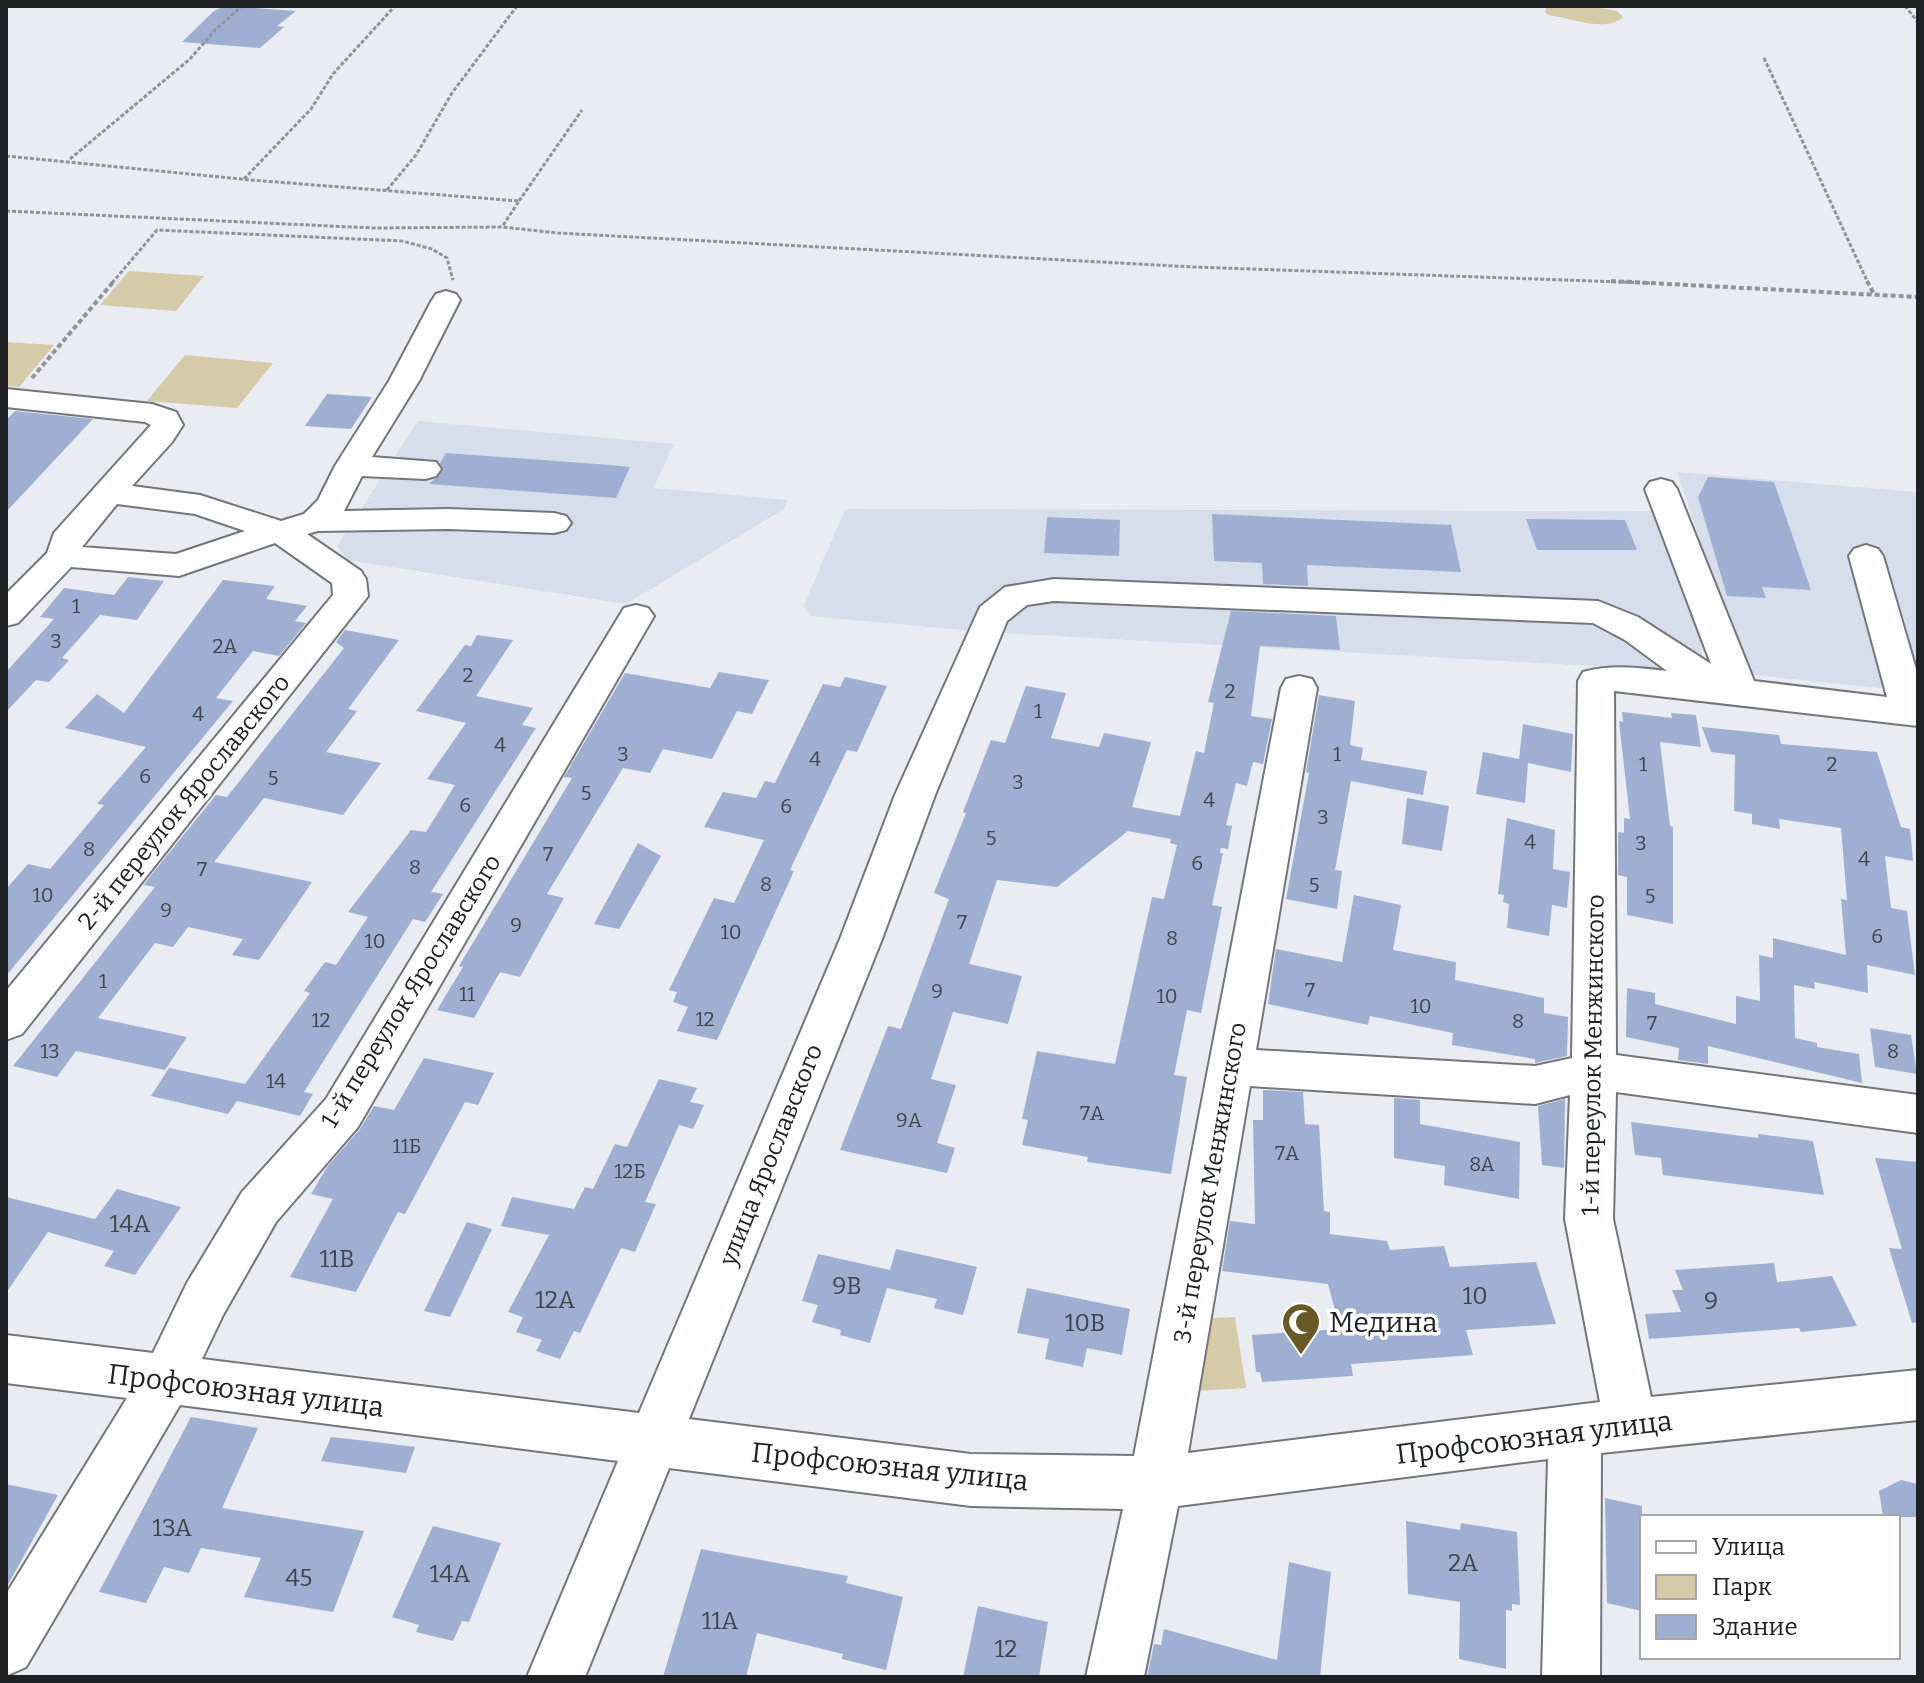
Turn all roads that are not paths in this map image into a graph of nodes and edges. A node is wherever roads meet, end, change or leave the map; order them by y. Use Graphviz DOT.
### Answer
graph roads {
  1 [pos="446,300"];
  2 [pos="11,397"];
  3 [pos="351,466"];
  4 [pos="425,469"];
  5 [pos="1661,489"];
  6 [pos="109,493"];
  7 [pos="316,521"];
  8 [pos="554,523"];
  9 [pos="281,532"];
  10 [pos="63,556"];
  11 [pos="1866,556"];
  12 [pos="13,601"];
  13 [pos="636,616"];
  14 [pos="1299,688"];
  15 [pos="1739,690"];
  16 [pos="1914,712"];
  17 [pos="6,1022"];
  18 [pos="1232,1067"];
  19 [pos="1594,1071"];
  20 [pos="1918,1114"];
  21 [pos="6,1359"];
  22 [pos="166,1381"];
  23 [pos="1918,1395"];
  24 [pos="1630,1424"];
  25 [pos="1575,1430"];
  26 [pos="654,1440"];
  27 [pos="1156,1483"];
  28 [pos="6,1647"];
  29 [pos="556,1677"];
  30 [pos="1115,1677"];
  31 [pos="1571,1677"];
  1 -- 3 [label="street"];
  2 -- 6 [label="street"];
  3 -- 4 [label="street"];
  3 -- 7 [label="street"];
  5 -- 15 [label="street"];
  6 -- 9 [label="street"];
  6 -- 10 [label="street"];
  7 -- 8 [label="street"];
  7 -- 9 [label="street"];
  9 -- 10 [label="street"];
  9 -- 17 [label="street, 2-й переулок Ярославского"];
  10 -- 12 [label="street"];
  11 -- 16 [label="street"];
  13 -- 22 [label="street, 1-й переулок Ярославского"];
  14 -- 18 [label="street, 3-й переулок Менжинского"];
  15 -- 16 [label="street"];
  15 -- 19 [label="street, 1-й переулок Менжинского"];
  15 -- 26 [label="street, улица Ярославского"];
  18 -- 19 [label="street"];
  18 -- 27 [label="street, 3-й переулок Менжинского"];
  19 -- 20 [label="street"];
  19 -- 24 [label="street, 1-й переулок Менжинского"];
  21 -- 22 [label="street, Профсоюзная улица"];
  22 -- 26 [label="street, Профсоюзная улица"];
  22 -- 28 [label="street, 1-й переулок Ярославского"];
  23 -- 24 [label="street, Профсоюзная улица"];
  24 -- 25 [label="street, Профсоюзная улица"];
  25 -- 27 [label="street, Профсоюзная улица"];
  25 -- 31 [label="street"];
  26 -- 27 [label="street, Профсоюзная улица"];
  26 -- 29 [label="street, улица Ярославского"];
  27 -- 30 [label="street, 3-й переулок Менжинского"];
}
